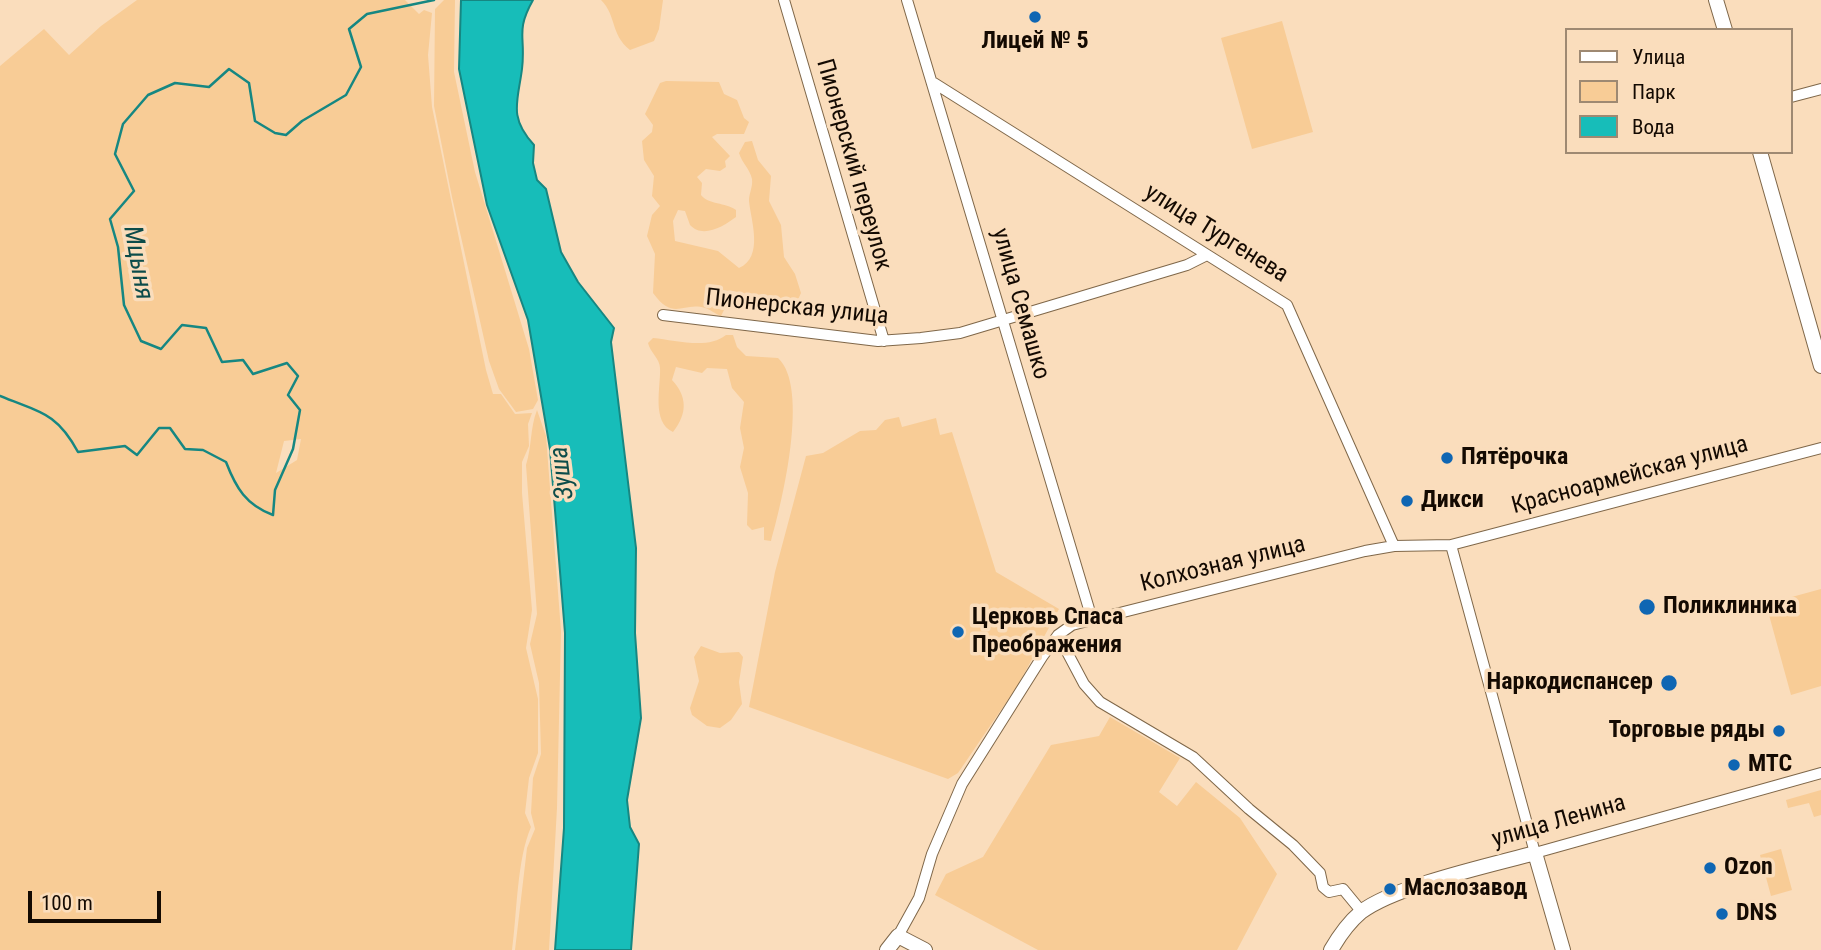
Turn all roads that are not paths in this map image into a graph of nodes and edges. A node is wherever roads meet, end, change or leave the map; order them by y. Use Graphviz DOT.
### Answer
graph roads {
  1 [pos="783,0"];
  2 [pos="907,0"];
  3 [pos="1716,0"];
  4 [pos="1724,28"];
  5 [pos="933,83"];
  6 [pos="1821,89"];
  7 [pos="1793,96"];
  8 [pos="1761,154"];
  9 [pos="1207,255"];
  10 [pos="663,315"];
  11 [pos="1002,320"];
  12 [pos="884,341"];
  13 [pos="1821,366"];
  14 [pos="1821,448"];
  15 [pos="1451,545"];
  16 [pos="1394,546"];
  17 [pos="1093,619"];
  18 [pos="1058,635"];
  19 [pos="1821,773"];
  20 [pos="1535,853"];
  21 [pos="1362,912"];
  22 [pos="898,936"];
  23 [pos="887,950"];
  24 [pos="925,950"];
  25 [pos="1331,950"];
  26 [pos="1563,950"];
  1 -- 12 [label="street, Пионерский переулок"];
  2 -- 5 [label="street, улица Семашко"];
  3 -- 4 [label="main road"];
  5 -- 9 [label="street, улица Тургенева"];
  5 -- 11 [label="street, улица Семашко"];
  6 -- 7 [label="street"];
  8 -- 13 [label="main road"];
  9 -- 11 [label="street, Пионерская улица"];
  9 -- 16 [label="street, улица Тургенева"];
  10 -- 12 [label="street, Пионерская улица"];
  11 -- 12 [label="street, Пионерская улица"];
  11 -- 17 [label="street, улица Семашко"];
  14 -- 15 [label="street, Красноармейская улица"];
  15 -- 16 [label="street, Колхозная улица"];
  15 -- 20 [label="street"];
  16 -- 17 [label="street, Колхозная улица"];
  17 -- 18 [label="street, Колхозная улица"];
  18 -- 21 [label="street"];
  18 -- 22 [label="street"];
  19 -- 20 [label="street, улица Ленина"];
  20 -- 21 [label="main road, улица Ленина"];
  20 -- 26 [label="main road"];
  21 -- 25 [label="main road, улица Ленина"];
  22 -- 23 [label="main road"];
  22 -- 24 [label="main road"];
}
